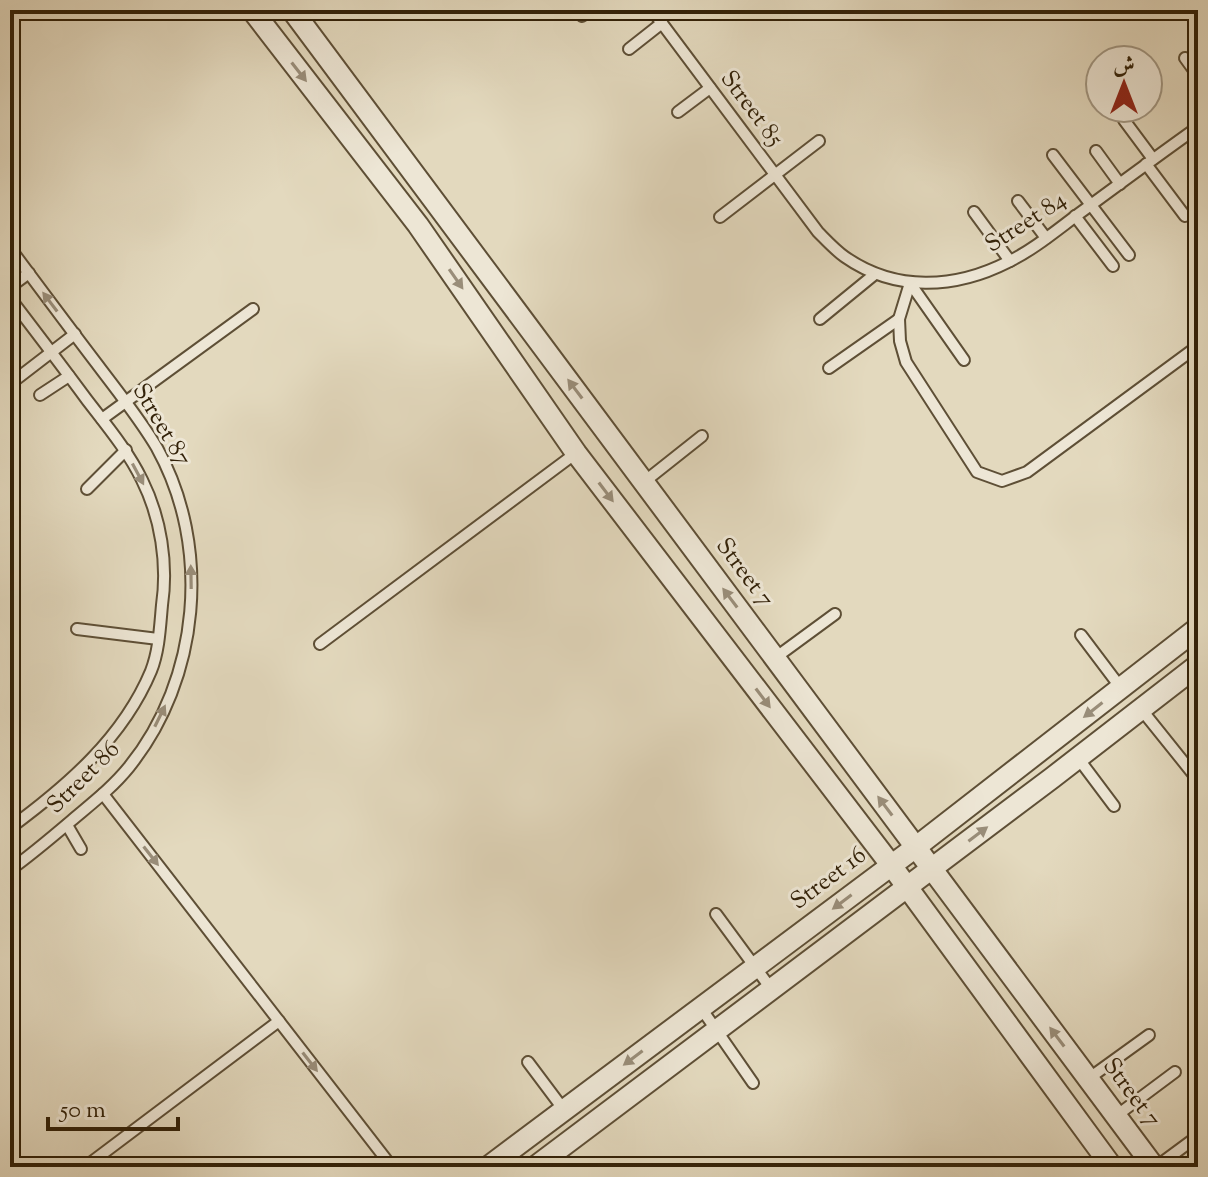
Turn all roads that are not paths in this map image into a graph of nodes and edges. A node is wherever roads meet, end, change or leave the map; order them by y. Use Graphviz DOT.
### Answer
graph roads {
  1 [pos="252,10"];
  2 [pos="292,10"];
  3 [pos="658,14"];
  4 [pos="629,49"];
  5 [pos="1185,58"];
  6 [pos="1198,76"];
  7 [pos="710,88"];
  8 [pos="678,112"];
  9 [pos="1126,124"];
  10 [pos="1198,127"];
  11 [pos="819,141"];
  12 [pos="1096,151"];
  13 [pos="1053,155"];
  14 [pos="1150,162"];
  15 [pos="775,175"];
  16 [pos="1120,184"];
  17 [pos="1018,201"];
  18 [pos="1091,205"];
  19 [pos="974,212"];
  20 [pos="1075,216"];
  21 [pos="1185,216"];
  22 [pos="720,217"];
  23 [pos="818,232"];
  24 [pos="1046,238"];
  25 [pos="10,248"];
  26 [pos="1129,255"];
  27 [pos="1010,261"];
  28 [pos="1113,266"];
  29 [pos="29,273"];
  30 [pos="875,274"];
  31 [pos="910,283"];
  32 [pos="10,287"];
  33 [pos="10,298"];
  34 [pos="253,309"];
  35 [pos="820,319"];
  36 [pos="899,319"];
  37 [pos="75,334"];
  38 [pos="1198,346"];
  39 [pos="51,352"];
  40 [pos="964,360"];
  41 [pos="829,368"];
  42 [pos="69,376"];
  43 [pos="10,384"];
  44 [pos="40,395"];
  45 [pos="125,402"];
  46 [pos="102,419"];
  47 [pos="702,436"];
  48 [pos="126,450"];
  49 [pos="576,453"];
  50 [pos="644,482"];
  51 [pos="87,489"];
  52 [pos="835,614"];
  53 [pos="1198,628"];
  54 [pos="77,629"];
  55 [pos="1081,635"];
  56 [pos="320,644"];
  57 [pos="157,645"];
  58 [pos="183,654"];
  59 [pos="775,658"];
  60 [pos="1198,665"];
  61 [pos="1121,688"];
  62 [pos="1141,709"];
  63 [pos="1035,755"];
  64 [pos="1078,758"];
  65 [pos="1052,778"];
  66 [pos="1198,780"];
  67 [pos="103,794"];
  68 [pos="1114,806"];
  69 [pos="67,825"];
  70 [pos="10,828"];
  71 [pos="916,847"];
  72 [pos="81,849"];
  73 [pos="891,865"];
  74 [pos="931,868"];
  75 [pos="10,870"];
  76 [pos="907,887"];
  77 [pos="716,914"];
  78 [pos="755,967"];
  79 [pos="772,990"];
  80 [pos="701,1008"];
  81 [pos="279,1021"];
  82 [pos="718,1031"];
  83 [pos="1149,1035"];
  84 [pos="528,1062"];
  85 [pos="1175,1072"];
  86 [pos="1088,1079"];
  87 [pos="753,1083"];
  88 [pos="564,1110"];
  89 [pos="1116,1116"];
  90 [pos="1198,1136"];
  91 [pos="85,1167"];
  92 [pos="392,1167"];
  93 [pos="488,1167"];
  94 [pos="535,1167"];
  95 [pos="1112,1167"];
  96 [pos="1155,1167"];
  1 -- 49 [label="street, one-way"];
  50 -- 2 [label="street, Street 7, one-way"];
  3 -- 4 [label="lane"];
  3 -- 7 [label="lane, Street 85"];
  5 -- 6 [label="lane"];
  7 -- 8 [label="lane"];
  7 -- 15 [label="lane, Street 85"];
  9 -- 14 [label="lane"];
  10 -- 14 [label="lane, Street 84"];
  11 -- 15 [label="lane"];
  12 -- 16 [label="lane"];
  13 -- 18 [label="lane"];
  14 -- 16 [label="lane, Street 84"];
  14 -- 21 [label="lane"];
  15 -- 22 [label="lane"];
  15 -- 23 [label="lane, Street 85"];
  16 -- 18 [label="lane, Street 84"];
  17 -- 24 [label="lane"];
  18 -- 20 [label="lane, Street 84"];
  18 -- 26 [label="lane"];
  19 -- 27 [label="lane"];
  20 -- 24 [label="lane, Street 84"];
  20 -- 28 [label="lane"];
  23 -- 30 [label="lane, Street 84"];
  24 -- 27 [label="lane, Street 84"];
  25 -- 29 [label="lane, Street 87"];
  27 -- 31 [label="lane, Street 84"];
  29 -- 32 [label="lane"];
  37 -- 29 [label="lane, Street 87, one-way"];
  30 -- 31 [label="lane, Street 84"];
  30 -- 35 [label="lane"];
  31 -- 36 [label="lane"];
  31 -- 40 [label="lane"];
  33 -- 39 [label="lane, Street 87"];
  34 -- 45 [label="lane"];
  36 -- 38 [label="lane"];
  36 -- 41 [label="lane"];
  37 -- 39 [label="lane"];
  37 -- 45 [label="lane, Street 87"];
  39 -- 42 [label="lane, Street 87"];
  39 -- 43 [label="lane"];
  42 -- 44 [label="lane"];
  42 -- 46 [label="lane, Street 87"];
  45 -- 46 [label="lane"];
  58 -- 45 [label="lane, Street 87, one-way"];
  46 -- 48 [label="lane, Street 87"];
  47 -- 50 [label="lane"];
  48 -- 51 [label="lane"];
  48 -- 57 [label="lane, Street 87, one-way"];
  49 -- 56 [label="lane"];
  49 -- 73 [label="street, one-way"];
  59 -- 50 [label="street, Street 7, one-way"];
  52 -- 59 [label="lane"];
  53 -- 61 [label="street, Street 16"];
  54 -- 57 [label="lane"];
  55 -- 61 [label="lane"];
  57 -- 70 [label="lane, Street 86"];
  67 -- 58 [label="lane, Street 86, one-way"];
  71 -- 59 [label="street, Street 7, one-way"];
  60 -- 62 [label="street"];
  61 -- 63 [label="street, Street 16, one-way"];
  62 -- 64 [label="street"];
  62 -- 66 [label="lane"];
  63 -- 65 [label="street"];
  63 -- 71 [label="street, Street 16"];
  64 -- 65 [label="street"];
  64 -- 68 [label="lane"];
  74 -- 65 [label="street, one-way"];
  67 -- 69 [label="lane, Street 86"];
  67 -- 81 [label="lane, one-way"];
  69 -- 72 [label="lane"];
  69 -- 75 [label="lane, Street 86"];
  71 -- 73 [label="street, Street 16"];
  71 -- 74 [label="street, Street 7"];
  73 -- 76 [label="street"];
  73 -- 78 [label="street, Street 16, one-way"];
  74 -- 76 [label="street"];
  86 -- 74 [label="street, Street 7, one-way"];
  76 -- 79 [label="street"];
  76 -- 95 [label="street"];
  77 -- 78 [label="lane"];
  78 -- 79 [label="lane"];
  78 -- 80 [label="street, Street 16"];
  79 -- 82 [label="street"];
  80 -- 82 [label="lane"];
  80 -- 88 [label="street, Street 16, one-way"];
  81 -- 91 [label="lane"];
  81 -- 92 [label="lane, one-way"];
  82 -- 87 [label="lane"];
  82 -- 94 [label="street"];
  83 -- 86 [label="lane"];
  84 -- 88 [label="lane"];
  85 -- 89 [label="lane"];
  86 -- 89 [label="street, Street 7"];
  88 -- 93 [label="street, Street 16"];
  89 -- 96 [label="street, Street 7"];
  90 -- 96 [label="lane"];
}
